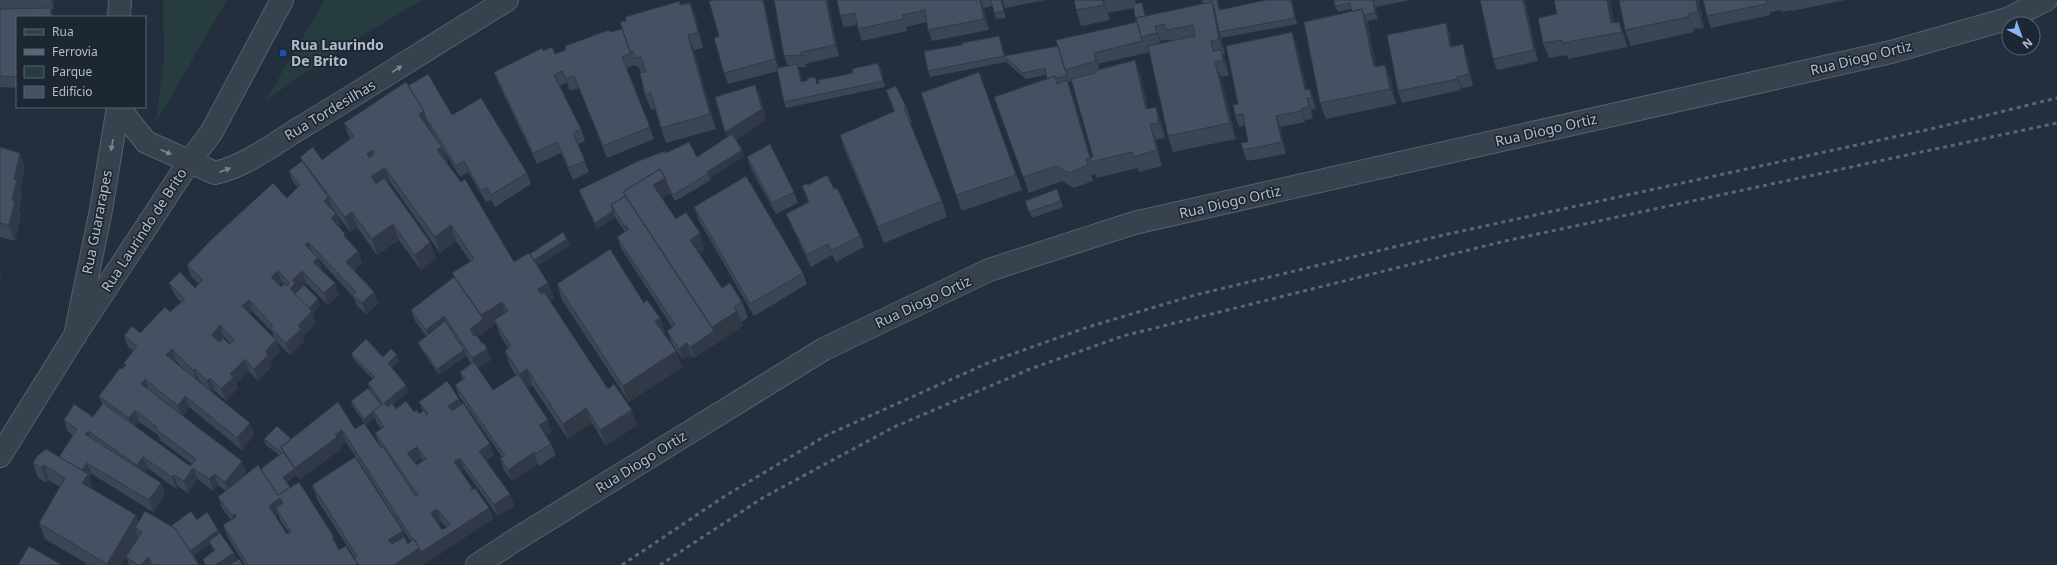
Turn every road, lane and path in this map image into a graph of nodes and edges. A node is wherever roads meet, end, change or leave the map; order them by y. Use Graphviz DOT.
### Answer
graph roads {
  1 [pos="120,0"];
  2 [pos="282,0"];
  3 [pos="507,0"];
  4 [pos="2046,0"];
  5 [pos="119,16"];
  6 [pos="118,108"];
  7 [pos="119,108"];
  8 [pos="189,162"];
  9 [pos="74,337"];
  10 [pos="0,456"];
  11 [pos="477,565"];
  1 -- 5 [label="street"];
  2 -- 8 [label="street, Rua Laurindo de Brito"];
  8 -- 3 [label="street, Rua Tordesilhas, one-way"];
  4 -- 11 [label="street, Rua Diogo Ortiz"];
  6 -- 9 [label="street, Rua Guararapes, one-way"];
  7 -- 8 [label="street, Rua Guararapes, one-way"];
  8 -- 9 [label="street, Rua Laurindo de Brito"];
  9 -- 10 [label="street, Rua Laurindo de Brito"];
}
